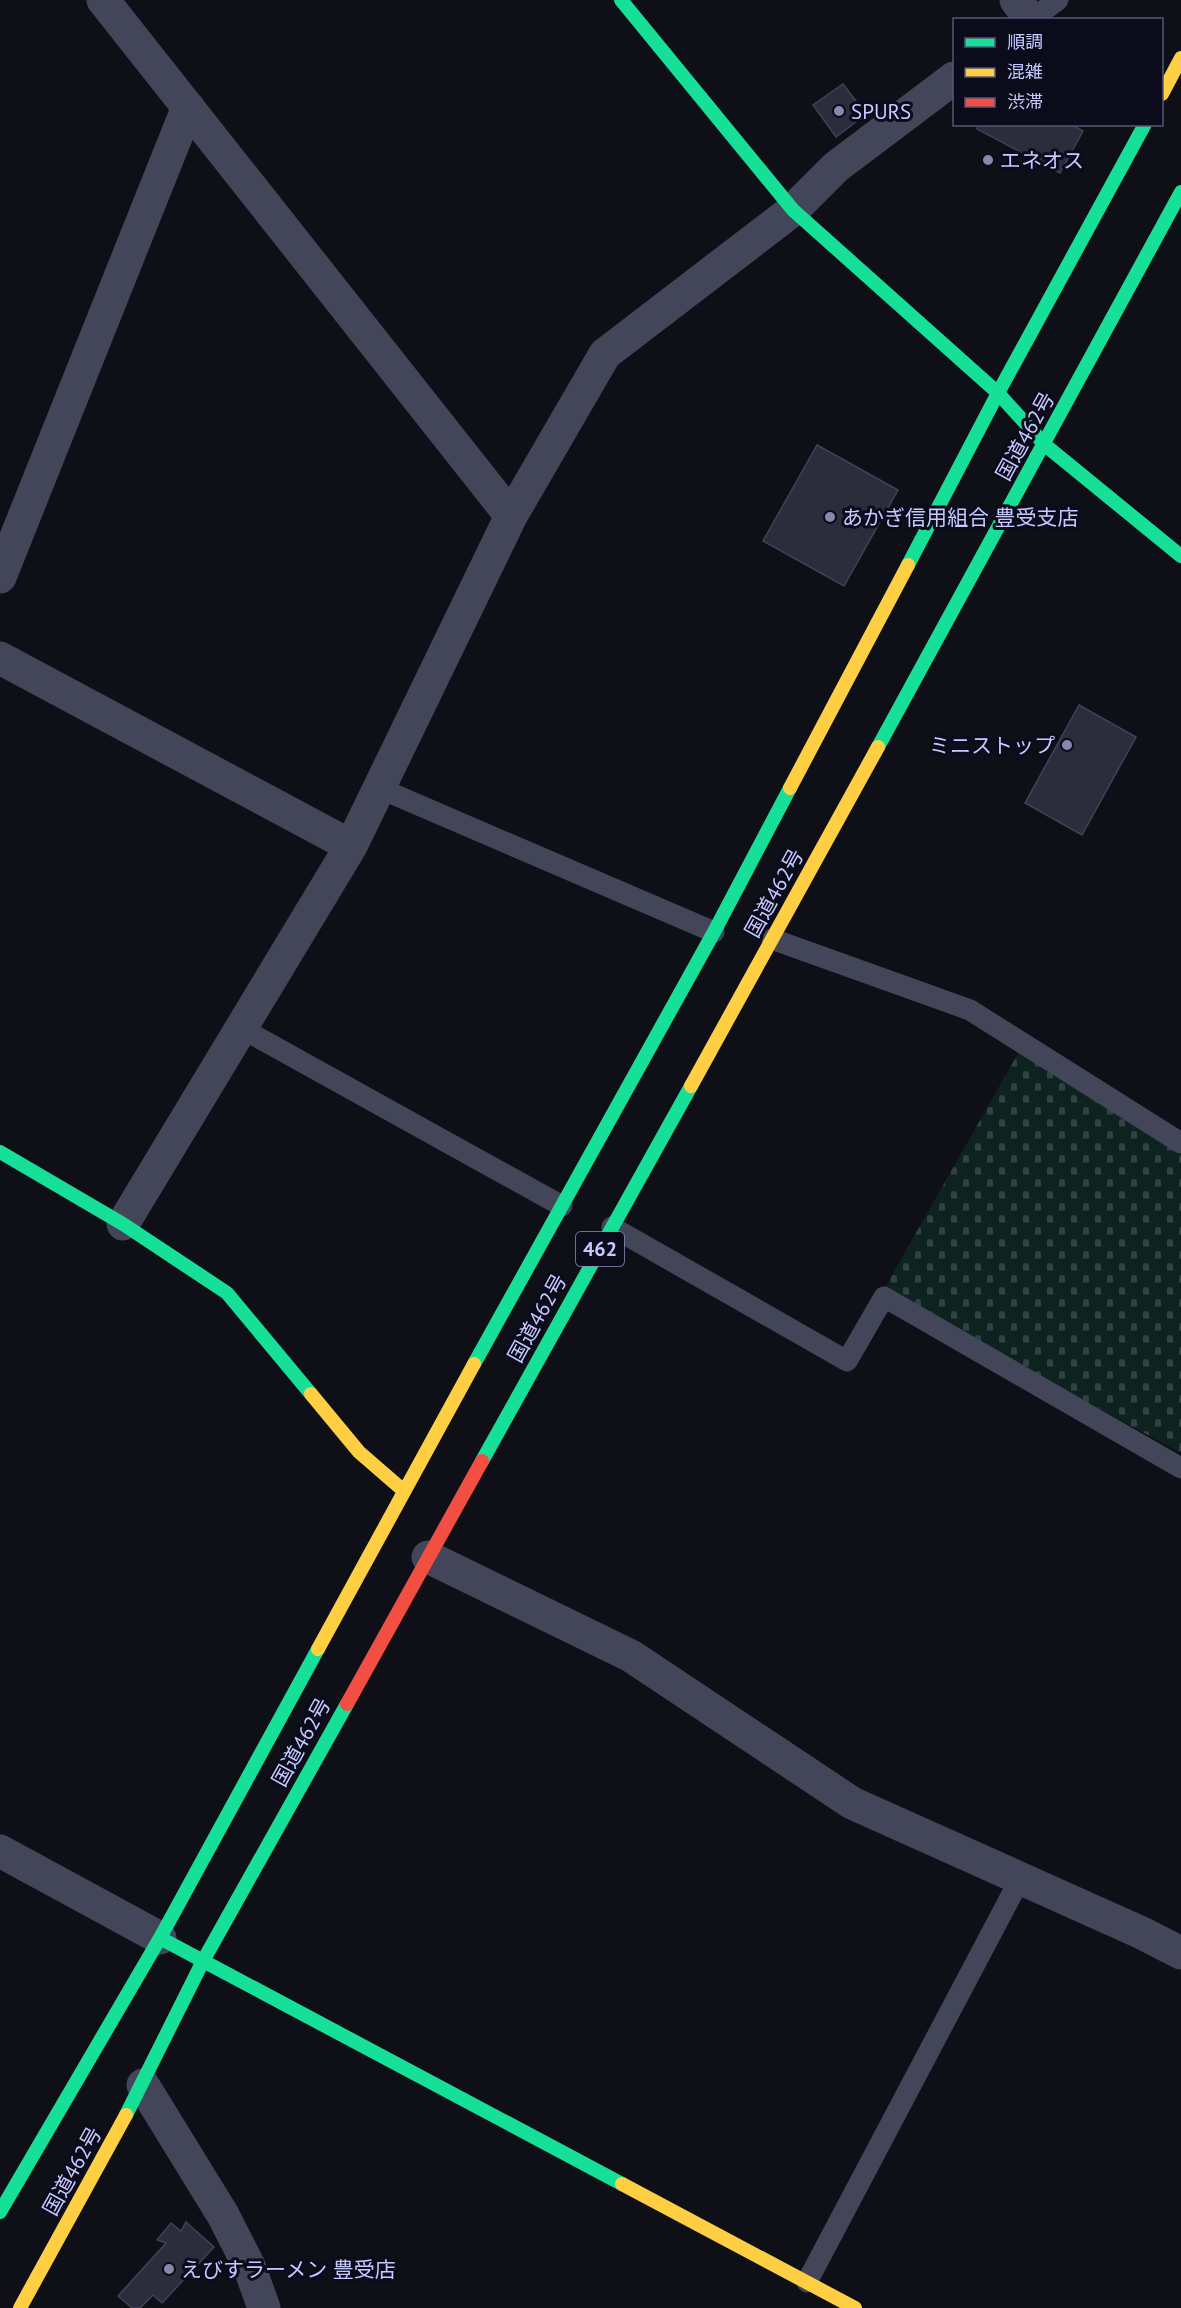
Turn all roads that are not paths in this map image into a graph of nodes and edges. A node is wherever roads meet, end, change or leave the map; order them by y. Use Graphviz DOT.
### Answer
graph roads {
  1 [pos="103,0"];
  2 [pos="621,0"];
  3 [pos="1016,0"];
  4 [pos="1058,0"];
  5 [pos="1030,18"];
  6 [pos="1032,18"];
  7 [pos="1181,58"];
  8 [pos="953,79"];
  9 [pos="1163,90"];
  10 [pos="188,107"];
  11 [pos="1144,126"];
  12 [pos="1181,192"];
  13 [pos="793,210"];
  14 [pos="998,393"];
  15 [pos="1045,445"];
  16 [pos="511,516"];
  17 [pos="1181,556"];
  18 [pos="0,577"];
  19 [pos="0,658"];
  20 [pos="380,788"];
  21 [pos="351,846"];
  22 [pos="714,932"];
  23 [pos="772,939"];
  24 [pos="241,1029"];
  25 [pos="1181,1143"];
  26 [pos="0,1152"];
  27 [pos="562,1206"];
  28 [pos="123,1224"];
  29 [pos="612,1227"];
  30 [pos="1181,1468"];
  31 [pos="404,1491"];
  32 [pos="428,1557"];
  33 [pos="0,1851"];
  34 [pos="1020,1879"];
  35 [pos="160,1938"];
  36 [pos="1181,1953"];
  37 [pos="203,1961"];
  38 [pos="143,2085"];
  39 [pos="0,2212"];
  40 [pos="807,2282"];
  41 [pos="20,2308"];
  42 [pos="264,2308"];
  43 [pos="855,2308"];
  1 -- 10 [label="street"];
  2 -- 13 [label="main road"];
  3 -- 5 [label="street"];
  4 -- 6 [label="lane"];
  7 -- 9 [label="main road"];
  8 -- 13 [label="street"];
  10 -- 16 [label="street"];
  10 -- 18 [label="street"];
  11 -- 14 [label="main road, 国道462号 / 462"];
  12 -- 15 [label="main road, 国道462号 / 462"];
  13 -- 14 [label="main road"];
  13 -- 16 [label="street"];
  14 -- 15 [label="main road"];
  14 -- 22 [label="main road, 国道462号 / 462"];
  15 -- 17 [label="main road"];
  15 -- 23 [label="main road, 国道462号 / 462"];
  16 -- 20 [label="street"];
  19 -- 21 [label="street"];
  20 -- 21 [label="street"];
  20 -- 22 [label="lane"];
  21 -- 24 [label="street"];
  22 -- 27 [label="main road, 国道462号 / 462"];
  23 -- 25 [label="lane"];
  23 -- 29 [label="main road, 国道462号 / 462"];
  24 -- 27 [label="lane"];
  24 -- 28 [label="street"];
  26 -- 28 [label="main road"];
  27 -- 31 [label="main road, 国道462号 / 462"];
  28 -- 31 [label="main road"];
  29 -- 30 [label="lane"];
  29 -- 32 [label="main road, 国道462号 / 462"];
  31 -- 35 [label="main road, 国道462号 / 462"];
  32 -- 34 [label="street"];
  32 -- 37 [label="main road, 国道462号 / 462"];
  33 -- 35 [label="street"];
  34 -- 36 [label="street"];
  34 -- 40 [label="lane"];
  35 -- 37 [label="main road"];
  35 -- 39 [label="main road, 国道462号 / 462"];
  37 -- 38 [label="main road, 国道462号 / 462"];
  37 -- 40 [label="main road"];
  38 -- 41 [label="main road, 国道462号 / 462"];
  38 -- 42 [label="street"];
  40 -- 43 [label="main road"];
}
